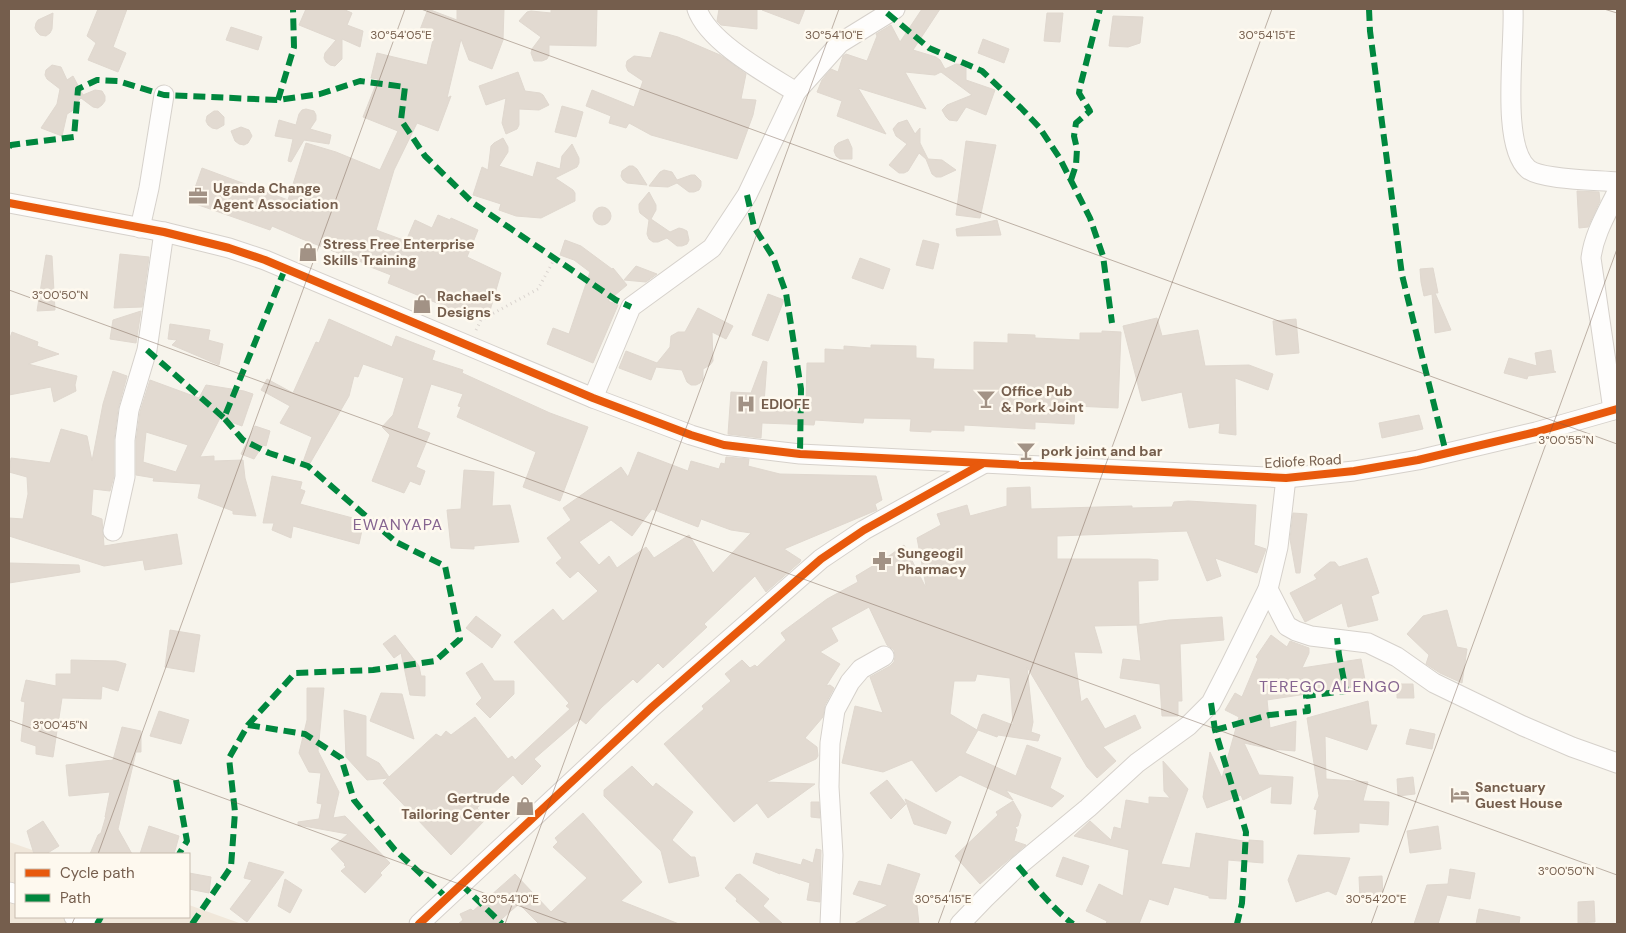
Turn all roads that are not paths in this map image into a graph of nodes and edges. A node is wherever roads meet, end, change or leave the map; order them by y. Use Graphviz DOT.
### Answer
graph roads {
  1 [pos="698,9"];
  2 [pos="895,9"];
  3 [pos="1513,9"];
  4 [pos="796,92"];
  5 [pos="164,94"];
  6 [pos="1617,182"];
  7 [pos="1617,192"];
  8 [pos="9,203"];
  9 [pos="140,228"];
  10 [pos="164,232"];
  11 [pos="593,398"];
  12 [pos="1615,409"];
  13 [pos="983,464"];
  14 [pos="1286,478"];
  15 [pos="113,531"];
  16 [pos="1268,589"];
  17 [pos="884,656"];
  18 [pos="1617,763"];
  19 [pos="77,918"];
  20 [pos="92,924"];
  21 [pos="419,924"];
  22 [pos="830,924"];
  23 [pos="960,924"];
  1 -- 4 [label="street"];
  2 -- 4 [label="street"];
  3 -- 6 [label="street"];
  4 -- 11 [label="street"];
  5 -- 9 [label="street"];
  7 -- 12 [label="street"];
  8 -- 9 [label="street, Ediofe Road"];
  9 -- 10 [label="street, Ediofe Road"];
  10 -- 11 [label="street, Ediofe Road"];
  10 -- 15 [label="street"];
  11 -- 13 [label="street, Ediofe Road"];
  12 -- 14 [label="street, Ediofe Road"];
  13 -- 14 [label="street, Ediofe Road"];
  13 -- 21 [label="street"];
  14 -- 16 [label="street"];
  16 -- 18 [label="street"];
  16 -- 23 [label="street"];
  17 -- 22 [label="street"];
  19 -- 20 [label="street"];
}
